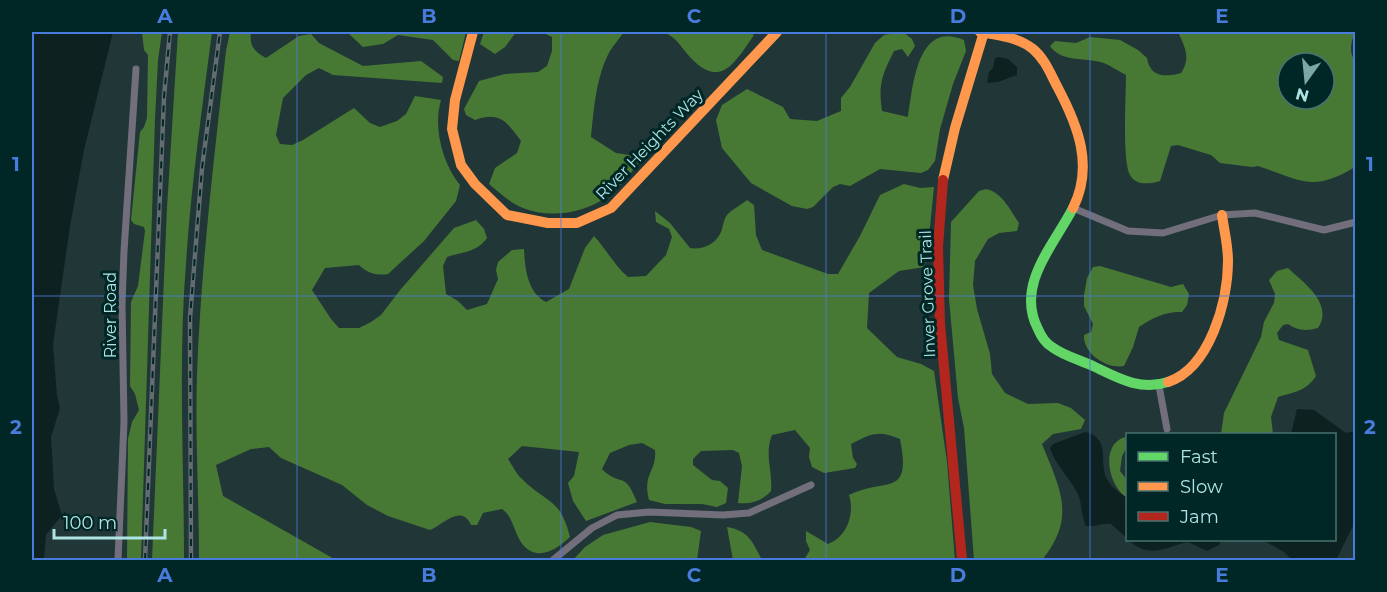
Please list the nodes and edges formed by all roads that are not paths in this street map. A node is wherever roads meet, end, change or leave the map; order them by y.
1 (473, 32) edge
2 (777, 32) edge
3 (982, 32) edge
4 (136, 69) dead end
5 (1073, 208) junction
6 (1222, 215) junction
7 (1356, 222) edge
8 (1159, 386) junction
9 (1167, 429) dead end
10 (811, 484) dead end
11 (118, 561) edge
12 (553, 561) edge
13 (962, 561) edge

1 - 2 street, River Heights Way
3 - 5 street
3 - 13 street, Inver Grove Trail
4 - 11 street, River Road
5 - 6 street
5 - 8 street
6 - 7 street
6 - 8 street
8 - 9 street
10 - 12 street

